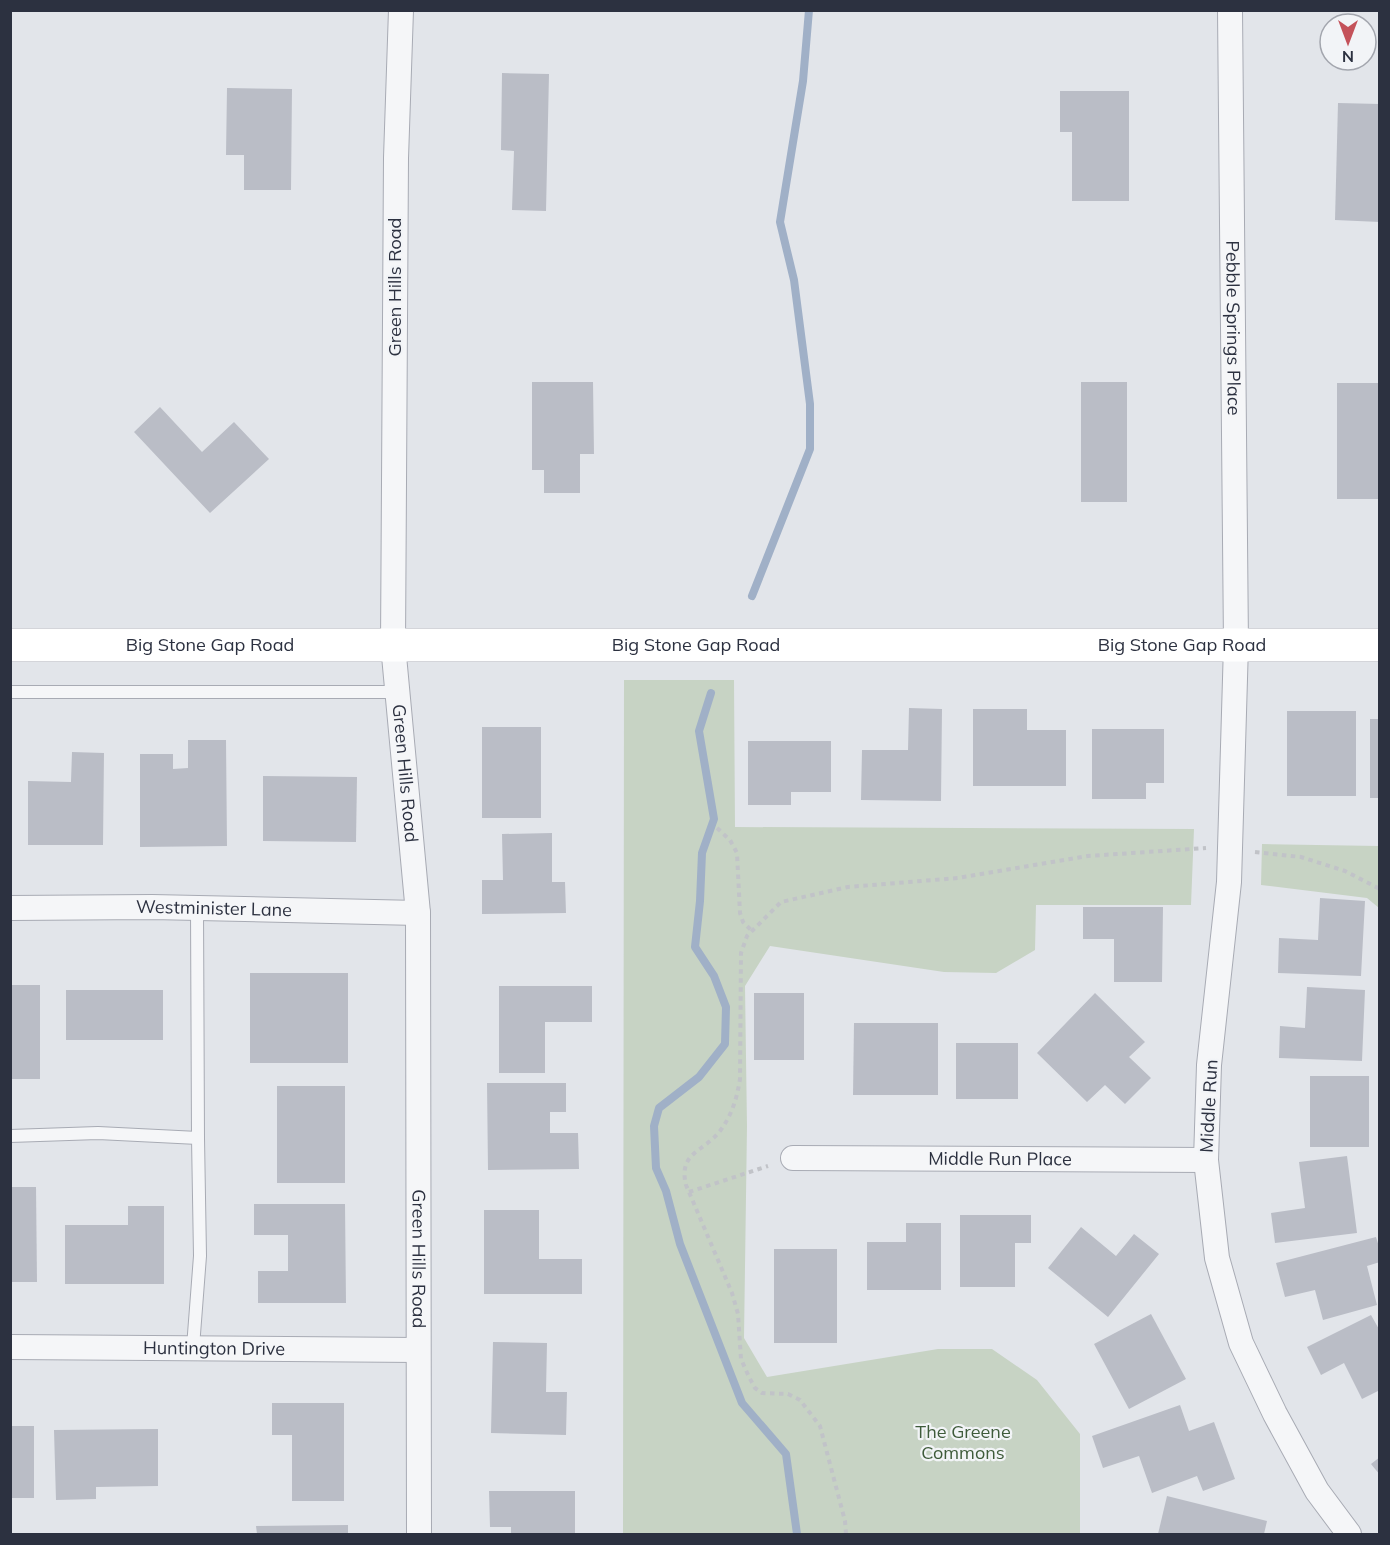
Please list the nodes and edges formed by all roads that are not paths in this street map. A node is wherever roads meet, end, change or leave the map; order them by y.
1 (401, 10) edge
2 (1230, 10) edge
3 (10, 645) edge
4 (393, 645) junction
5 (1236, 645) junction
6 (1380, 645) edge
7 (10, 692) edge
8 (397, 692) junction
9 (10, 908) edge
10 (197, 908) junction
11 (418, 912) junction
12 (10, 1136) edge
13 (198, 1137) junction
14 (793, 1158) road end
15 (1206, 1160) junction
16 (10, 1347) edge
17 (193, 1347) junction
18 (418, 1350) junction
19 (419, 1534) edge
20 (1349, 1534) edge

1 - 4 street, Green Hills Road
2 - 5 street, Pebble Springs Place
3 - 4 street, Big Stone Gap Road
4 - 5 street, Big Stone Gap Road
4 - 8 street, Green Hills Road
5 - 6 street, Big Stone Gap Road
5 - 15 street, Middle Run
7 - 8 lane
8 - 11 street, Green Hills Road
9 - 10 street, Westminister Lane
10 - 11 street, Westminister Lane
10 - 13 lane
11 - 18 street, Green Hills Road
12 - 13 lane
13 - 17 lane
14 - 15 street, Middle Run Place
15 - 20 street, Middle Run
16 - 17 street, Huntington Drive
17 - 18 street, Huntington Drive
18 - 19 street, Green Hills Road

